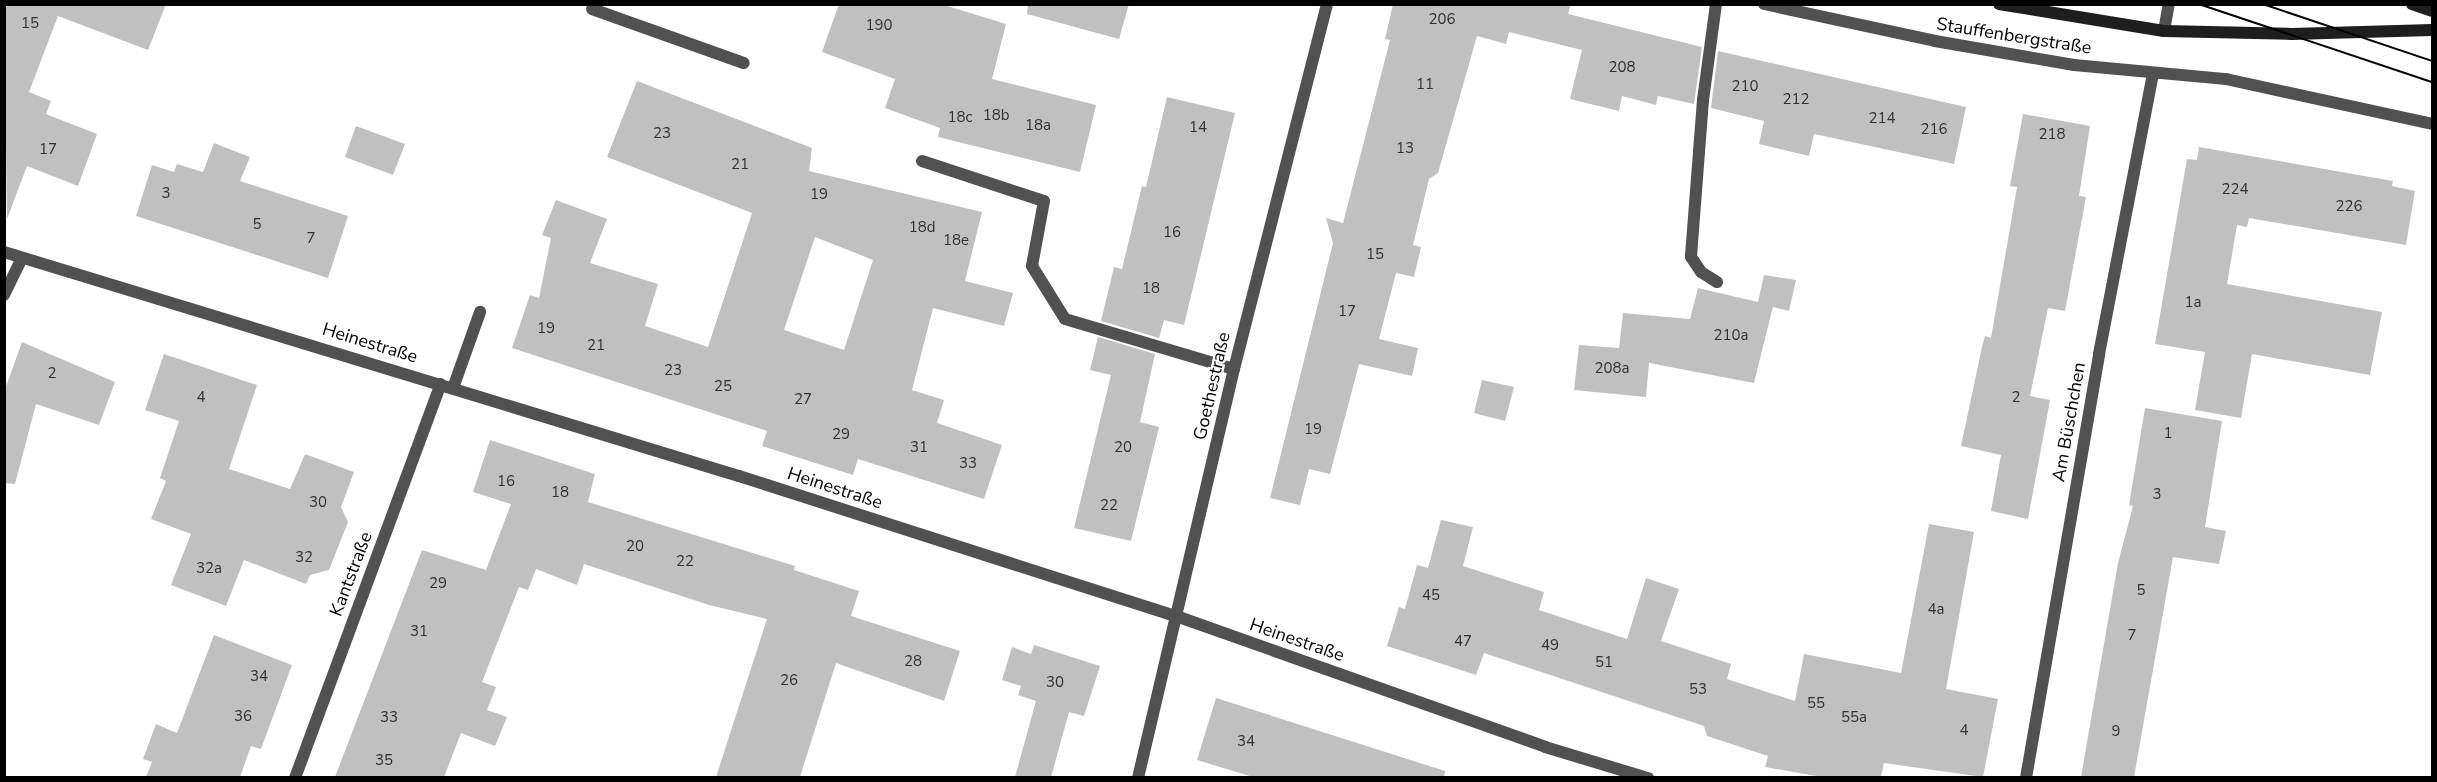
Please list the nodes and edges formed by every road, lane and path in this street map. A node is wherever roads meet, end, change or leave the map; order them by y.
1 (1327, 4) edge
2 (1716, 4) edge
3 (1764, 4) edge
4 (1999, 4) edge
5 (2169, 4) edge
6 (2412, 4) edge
7 (592, 9) dead end
8 (2433, 11) edge
9 (2433, 30) edge
10 (2164, 31) junction
11 (744, 63) dead end
12 (2153, 73) junction
13 (2433, 124) edge
14 (922, 161) dead end
15 (4, 252) edge
16 (22, 258) junction
17 (1717, 282) dead end
18 (4, 295) edge
19 (480, 312) dead end
20 (1234, 369) junction
21 (447, 386) junction
22 (1176, 616) junction
23 (295, 777) edge
24 (1138, 777) edge
25 (1648, 777) edge
26 (2026, 777) edge

1 - 20 street, Goethestraße
2 - 17 street
3 - 12 street, Stauffenbergstraße
4 - 10 main road
5 - 10 street
6 - 8 main road
7 - 11 street
9 - 10 main road
12 - 13 street, Stauffenbergstraße
12 - 26 street, Am Büschchen
14 - 20 street
15 - 16 street, Heinestraße
16 - 18 street
16 - 21 street, Heinestraße
19 - 21 street, Kantstraße
20 - 22 street, Goethestraße
21 - 22 street, Heinestraße
21 - 23 street, Kantstraße
22 - 24 street, Goethestraße
22 - 25 street, Heinestraße

